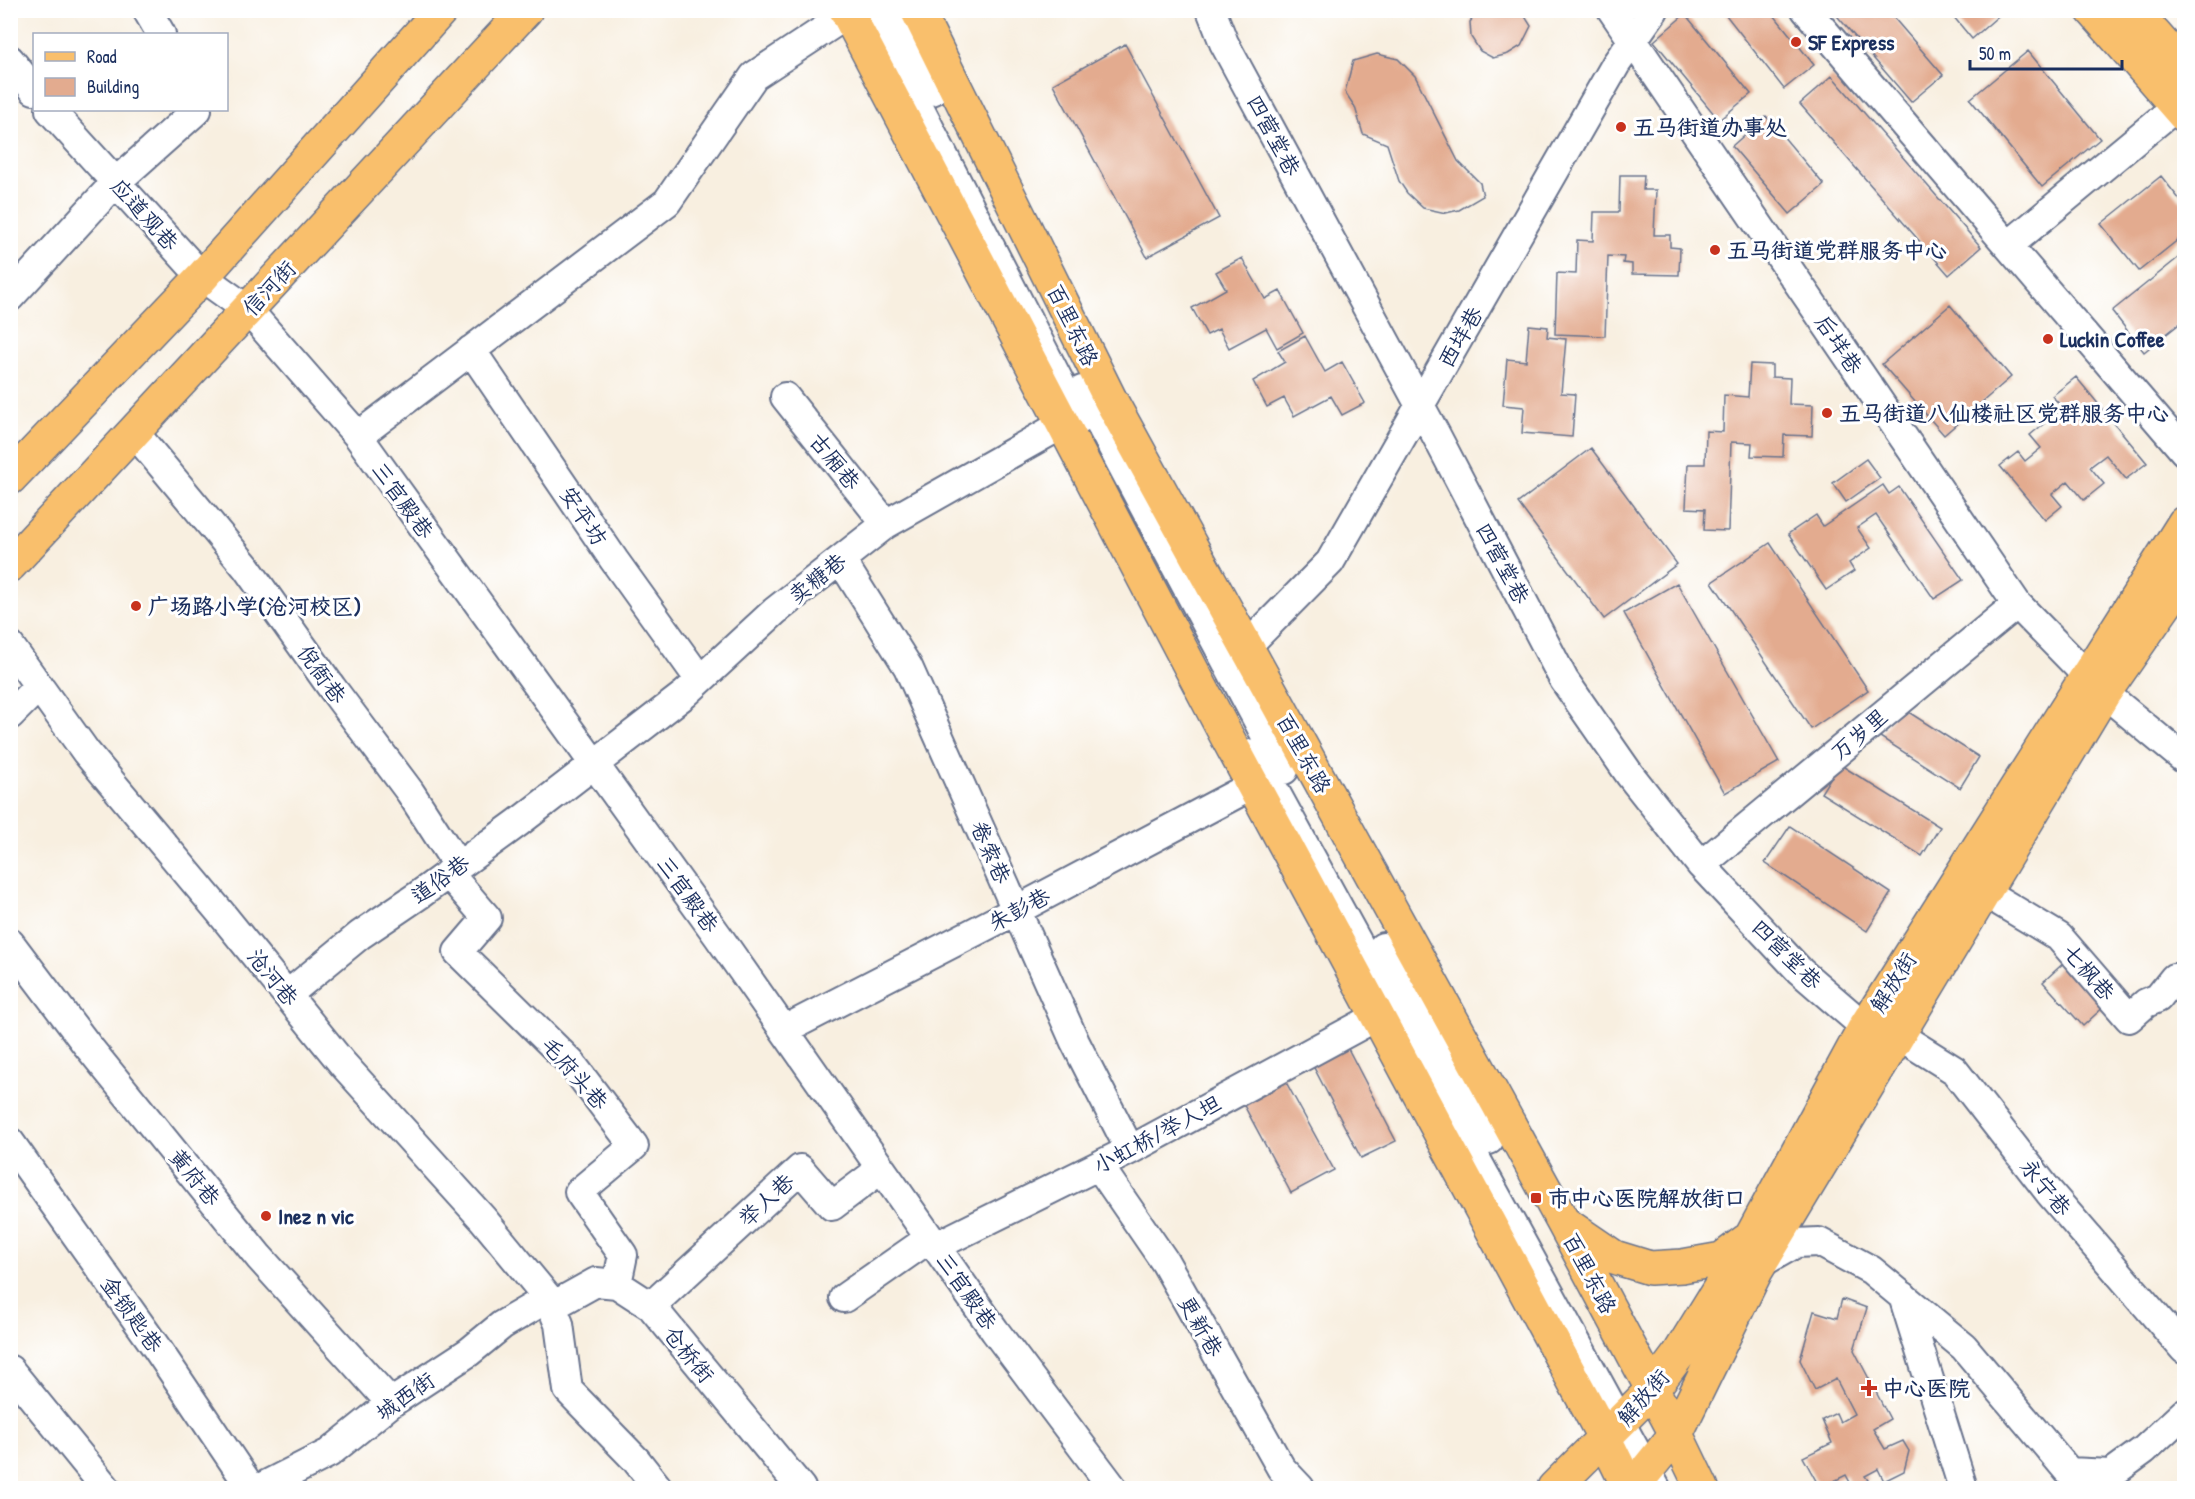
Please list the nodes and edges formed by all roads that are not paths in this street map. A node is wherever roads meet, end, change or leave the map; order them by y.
1 (147, 10) edge
2 (526, 10) edge
3 (892, 10) edge
4 (916, 10) edge
5 (1211, 10) edge
6 (1612, 10) edge
7 (1654, 10) edge
8 (1806, 10) edge
9 (2092, 10) edge
10 (2133, 10) edge
11 (854, 12) edge
12 (434, 13) edge
13 (160, 33) edge
14 (1632, 42) junction
15 (10, 60) edge
16 (2184, 68) edge
17 (33, 89) edge
18 (51, 111) edge
19 (196, 111) edge
20 (2181, 111) edge
21 (116, 182) junction
22 (2009, 245) junction
23 (202, 277) junction
24 (10, 297) edge
25 (248, 310) junction
26 (471, 350) junction
27 (785, 398) dead end
28 (1420, 407) junction
29 (1063, 424) junction
30 (134, 432) junction
31 (358, 436) junction
32 (2184, 451) edge
33 (10, 478) edge
34 (886, 524) junction
35 (2184, 524) edge
36 (841, 560) junction
37 (10, 565) edge
38 (2184, 578) edge
39 (2017, 604) junction
40 (10, 646) edge
41 (1246, 647) junction
42 (700, 680) junction
43 (2096, 684) junction
44 (39, 686) junction
45 (10, 716) edge
46 (2184, 759) edge
47 (594, 764) junction
48 (1253, 785) junction
49 (1701, 865) junction
50 (453, 869) junction
51 (1984, 892) junction
52 (1017, 910) junction
53 (10, 943) edge
54 (2184, 979) edge
55 (287, 995) junction
56 (1376, 1017) junction
57 (1865, 1027) junction
58 (784, 1030) junction
59 (1896, 1038) junction
60 (10, 1142) edge
61 (1130, 1150) junction
62 (1099, 1166) junction
63 (881, 1169) junction
64 (1563, 1222) junction
65 (933, 1242) junction
66 (1755, 1251) junction
67 (617, 1284) junction
68 (1903, 1296) junction
69 (844, 1298) dead end
70 (550, 1303) junction
71 (651, 1306) junction
72 (2184, 1349) edge
73 (10, 1370) edge
74 (391, 1403) junction
75 (2184, 1413) edge
76 (1628, 1415) junction
77 (1650, 1471) edge
78 (105, 1488) edge
79 (251, 1488) edge
80 (260, 1488) edge
81 (658, 1488) edge
82 (801, 1488) edge
83 (1113, 1488) edge
84 (1300, 1488) edge
85 (1554, 1488) edge
86 (1675, 1488) edge
87 (1702, 1488) edge
88 (1963, 1488) edge

1 - 13 street
2 - 25 main road, 信河街
3 - 76 street
4 - 41 main road, 百里东路
5 - 28 street, 四营堂巷
6 - 14 street, 后垟巷
7 - 14 street, 西垟巷
8 - 22 street
9 - 20 main road
10 - 16 main road
11 - 26 street
11 - 29 main road, 百里东路
11 - 76 street
12 - 23 main road
14 - 28 street, 西垟巷
14 - 39 street, 后垟巷
15 - 17 street
18 - 21 street, 应道观巷
19 - 21 street
20 - 22 street
21 - 23 street, 应道观巷
21 - 24 street
22 - 32 street
23 - 25 street, 应道观巷
23 - 33 main road
25 - 30 main road, 信河街
25 - 31 street, 三官殿巷
26 - 31 street
26 - 42 street, 安平坊
27 - 34 street, 古厢巷
28 - 41 street, 西垟巷
28 - 49 street, 四营堂巷
29 - 34 street, 卖糖巷
29 - 48 main road, 百里东路
30 - 37 main road, 信河街
30 - 50 street, 倪衙巷
31 - 47 street, 三官殿巷
34 - 36 street, 卖糖巷
35 - 43 main road, 解放街
36 - 42 street, 卖糖巷
36 - 52 street, 卷索巷
38 - 43 main road, 解放街
39 - 43 street, 后垟巷
39 - 49 street, 万岁里
40 - 44 street, 沧河巷
41 - 64 main road, 百里东路
42 - 47 street, 卖糖巷
43 - 46 street, 后垟巷
43 - 51 main road, 解放街
43 - 57 main road, 解放街
44 - 45 street
44 - 55 street, 沧河巷
47 - 50 street, 道俗巷
47 - 58 street, 三官殿巷
48 - 52 street, 朱彭巷
48 - 56 main road, 百里东路
49 - 57 street, 四营堂巷
50 - 55 street, 道俗巷
50 - 67 street, 毛府头巷
51 - 54 street, 七枫巷
51 - 59 main road, 解放街
52 - 58 street, 朱彭巷
52 - 61 street, 卷索巷
53 - 74 street, 黄府巷
55 - 70 street, 沧河巷
56 - 61 street, 小虹桥/举人坦
56 - 76 main road, 百里东路
57 - 59 street, 四营堂巷
57 - 66 main road, 解放街
58 - 63 street, 三官殿巷
59 - 66 main road, 解放街
59 - 72 street, 永宁巷
60 - 79 street, 金锁匙巷
61 - 62 street, 小虹桥/举人坦
62 - 65 street, 小虹桥/举人坦
62 - 84 street, 更新巷
63 - 65 street, 三官殿巷
63 - 71 street, 举人巷
64 - 66 main road
64 - 76 main road, 百里东路
65 - 69 street, 小虹桥/举人坦
65 - 83 street, 三官殿巷
66 - 68 street
66 - 76 main road, 解放街
66 - 77 main road, 解放街
67 - 70 street
67 - 71 street, 仓桥街
68 - 75 street
68 - 88 street
70 - 74 street, 城西街
70 - 81 street
71 - 82 street, 仓桥街
73 - 78 street
74 - 80 street, 城西街
76 - 77 main road, 百里东路
76 - 77 main road, 百里东路
76 - 85 main road, 解放街
77 - 86 street
77 - 87 main road, 百里东路

